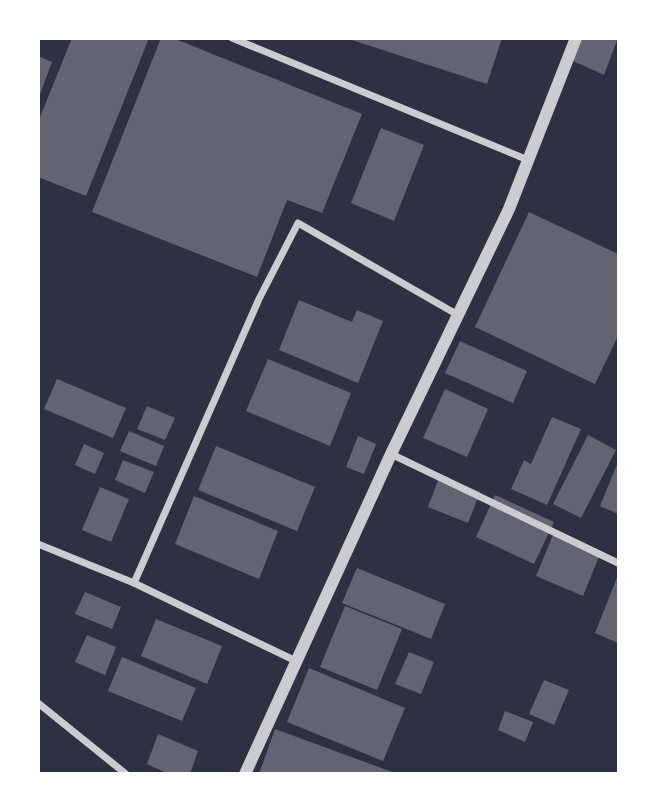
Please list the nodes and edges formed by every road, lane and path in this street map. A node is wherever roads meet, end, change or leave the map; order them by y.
1 (232, 38) edge
2 (576, 38) edge
3 (528, 160) junction
4 (458, 315) junction
5 (391, 454) junction
6 (38, 544) edge
7 (618, 563) edge
8 (134, 583) junction
9 (298, 662) junction
10 (38, 703) edge
11 (126, 774) edge
12 (245, 774) edge

1 - 3 street
2 - 3 street
3 - 4 street
4 - 5 street
4 - 8 street
5 - 7 street
5 - 9 street
6 - 8 street
8 - 9 street
9 - 12 street
10 - 11 street

